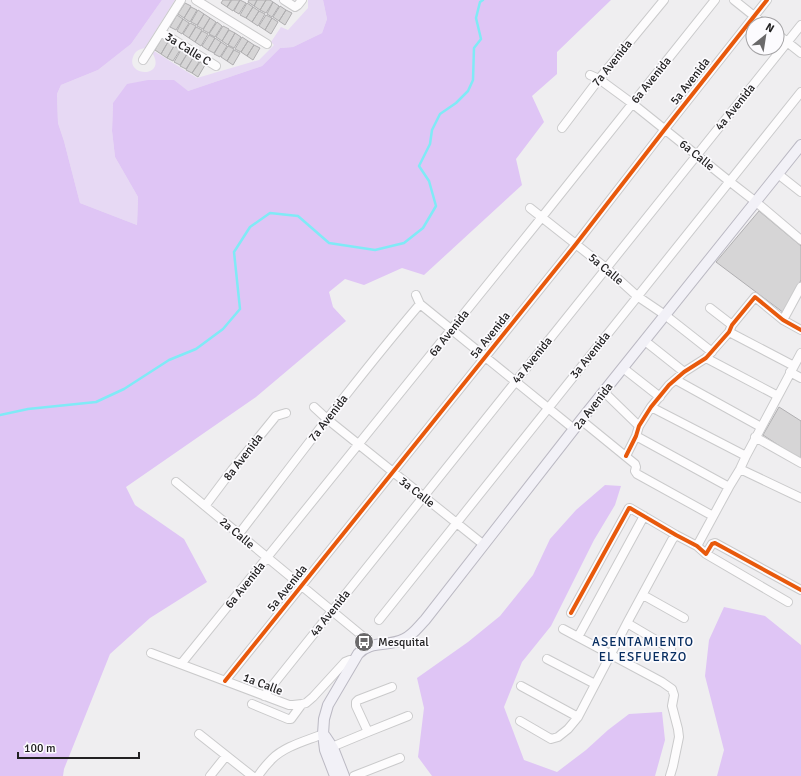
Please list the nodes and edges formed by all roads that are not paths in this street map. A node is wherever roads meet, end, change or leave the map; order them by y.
1 (181, 0) edge
2 (196, 0) edge
3 (284, 0) edge
4 (302, 0) edge
5 (664, 0) edge
6 (715, 0) edge
7 (734, 0) edge
8 (767, 0) edge
9 (754, 16) joint
10 (801, 25) edge
11 (745, 27) edge
12 (161, 32) junction
13 (787, 42) junction
14 (268, 44) dead end
15 (801, 53) edge
16 (143, 60) dead end
17 (216, 66) dead end
18 (590, 75) dead end
19 (599, 79) junction
20 (801, 92) edge
21 (633, 104) junction
22 (562, 128) dead end
23 (665, 129) junction
24 (800, 147) edge
25 (696, 155) junction
26 (778, 174) junction
27 (729, 182) junction
28 (801, 192) edge
29 (756, 202) junction
30 (530, 208) dead end
31 (542, 217) junction
32 (801, 240) edge
33 (576, 244) junction
34 (606, 268) junction
35 (800, 290) edge
36 (416, 295) dead end
37 (638, 296) junction
38 (420, 304) junction
39 (710, 308) dead end
40 (664, 315) junction
41 (783, 320) junction
42 (731, 329) junction
43 (451, 330) junction
44 (801, 330) edge
45 (645, 341) junction
46 (801, 352) edge
47 (709, 355) junction
48 (485, 357) junction
49 (623, 368) junction
50 (792, 369) junction
51 (684, 372) junction
52 (801, 378) edge
53 (676, 380) junction
54 (515, 382) junction
55 (604, 392) junction
56 (778, 396) junction
57 (660, 397) junction
58 (314, 407) dead end
59 (651, 407) junction
60 (548, 408) junction
61 (286, 413) dead end
62 (327, 419) junction
63 (581, 420) junction
64 (639, 426) junction
65 (761, 426) junction
66 (574, 429) junction
67 (636, 436) junction
68 (756, 437) junction
69 (358, 445) junction
70 (626, 456) junction
71 (746, 456) junction
72 (801, 462) edge
73 (740, 469) junction
74 (392, 472) junction
75 (176, 482) dead end
76 (729, 487) junction
77 (423, 497) junction
78 (801, 498) edge
79 (205, 506) junction
80 (644, 516) junction
81 (713, 516) junction
82 (457, 523) junction
83 (239, 534) junction
84 (676, 535) junction
85 (484, 545) junction
86 (697, 546) junction
87 (706, 554) junction
88 (267, 557) junction
89 (301, 585) junction
90 (801, 590) edge
91 (642, 595) junction
92 (788, 602) dead end
93 (332, 610) junction
94 (571, 613) dead end
95 (684, 618) dead end
96 (379, 620) dead end
97 (627, 623) junction
98 (563, 629) dead end
99 (578, 637) junction
100 (372, 645) junction
101 (671, 649) dead end
102 (151, 653) dead end
103 (611, 654) junction
104 (547, 659) dead end
105 (353, 661) junction
106 (181, 664) junction
107 (225, 681) junction
108 (595, 684) junction
109 (522, 686) dead end
110 (392, 687) dead end
111 (264, 696) junction
112 (252, 704) dead end
113 (302, 704) junction
114 (408, 716) dead end
115 (578, 717) junction
116 (520, 721) dead end
117 (368, 732) junction
118 (198, 734) dead end
119 (323, 734) junction
120 (329, 749) junction
121 (226, 756) junction
122 (400, 758) dead end
123 (210, 776) edge
124 (252, 776) edge
125 (258, 776) edge
126 (335, 776) edge
127 (344, 776) edge
128 (354, 776) edge
129 (670, 776) edge

1 - 12 street
2 - 14 street
3 - 4 street
5 - 19 street, 7a Avenida
6 - 21 street, 6a Avenida
7 - 9 street
8 - 9 street, 5a Avenida
10 - 13 street, 4a Avenida
11 - 23 street, 5a Avenida
12 - 16 street
12 - 17 street, 3a Calle C
13 - 15 street
13 - 25 street, 4a Avenida
18 - 19 street, 6a Calle
19 - 21 street, 6a Calle
19 - 22 street, 7a Avenida
20 - 27 street, 3a Avenida
21 - 23 street, 6a Calle
21 - 31 street, 6a Avenida
23 - 25 street, 6a Calle
23 - 33 street, 5a Avenida
24 - 26 main road, 2a Avenida
25 - 27 street, 6a Calle
25 - 34 street, 4a Avenida
26 - 28 street
26 - 29 main road, 2a Avenida
27 - 29 street, 6a Calle
27 - 37 street, 3a Avenida
29 - 32 street, 6a Calle
29 - 40 main road, 2a Avenida
30 - 31 street, 5a Calle
31 - 33 street, 5a Calle
31 - 43 street, 6a Avenida
33 - 34 street, 5a Calle
33 - 48 street, 5a Avenida
34 - 37 street, 5a Calle
34 - 54 street, 4a Avenida
35 - 41 street
36 - 38 street
37 - 40 street, 5a Calle
37 - 60 street, 3a Avenida
38 - 43 street
38 - 62 street, 7a Avenida
39 - 42 street
40 - 45 main road, 2a Avenida
40 - 47 street, 5a Calle
41 - 42 street
41 - 44 street
42 - 47 street
42 - 50 street
43 - 48 street
43 - 69 street, 6a Avenida
45 - 49 main road, 2a Avenida
45 - 51 street
46 - 50 street
47 - 51 street
47 - 56 street, 5a Calle
48 - 54 street
48 - 74 street, 5a Avenida
49 - 55 main road, 2a Avenida
49 - 57 street
50 - 52 street
50 - 56 street
51 - 53 street
53 - 57 street
53 - 65 street
54 - 60 street
54 - 77 street, 4a Avenida
55 - 63 main road, 2a Avenida
55 - 64 street
56 - 65 street
57 - 59 street
58 - 62 street, 3a Calle
59 - 64 street
59 - 71 street
60 - 66 street
60 - 82 street, 3a Avenida
61 - 79 street, 8a Avenida
62 - 69 street, 3a Calle
62 - 83 street, 7a Avenida
63 - 66 main road, 2a Avenida
63 - 70 street
64 - 67 street
65 - 68 street
66 - 85 main road, 2a Avenida
67 - 70 street
67 - 76 street
68 - 71 street
68 - 72 street
69 - 74 street, 3a Calle
69 - 88 street, 6a Avenida
70 - 81 street
71 - 73 street
73 - 76 street
73 - 78 street
74 - 77 street, 3a Calle
74 - 89 street, 5a Avenida
75 - 79 street, 2a Calle
76 - 81 street
77 - 82 street, 3a Calle
77 - 93 street, 4a Avenida
79 - 83 street, 2a Calle
80 - 84 street
80 - 94 street
80 - 99 street
81 - 86 street
82 - 85 street, 3a Calle
82 - 96 street, 3a Avenida
83 - 88 street, 2a Calle
84 - 86 street
84 - 91 street
85 - 100 main road, 2a Avenida
86 - 87 street
87 - 90 street
87 - 92 street
88 - 89 street, 2a Calle
88 - 106 street, 6a Avenida
89 - 93 street, 2a Calle
89 - 107 street, 5a Avenida
91 - 95 street
91 - 97 street
93 - 100 street, 2a Calle
93 - 111 street, 4a Avenida
97 - 101 street
97 - 103 street
98 - 99 street
99 - 103 street
100 - 105 main road
102 - 106 street, 1a Calle
103 - 108 street
103 - 129 street
104 - 108 street
105 - 113 street
105 - 119 main road
106 - 107 street, 1a Calle
107 - 111 street, 1a Calle
108 - 115 street
109 - 115 street
110 - 117 street
111 - 113 street, 1a Calle
112 - 113 street
114 - 117 street
115 - 116 street
117 - 120 street
118 - 121 street
119 - 120 main road
119 - 125 street
120 - 126 main road
120 - 127 main road
121 - 123 street
121 - 124 street
122 - 128 street

